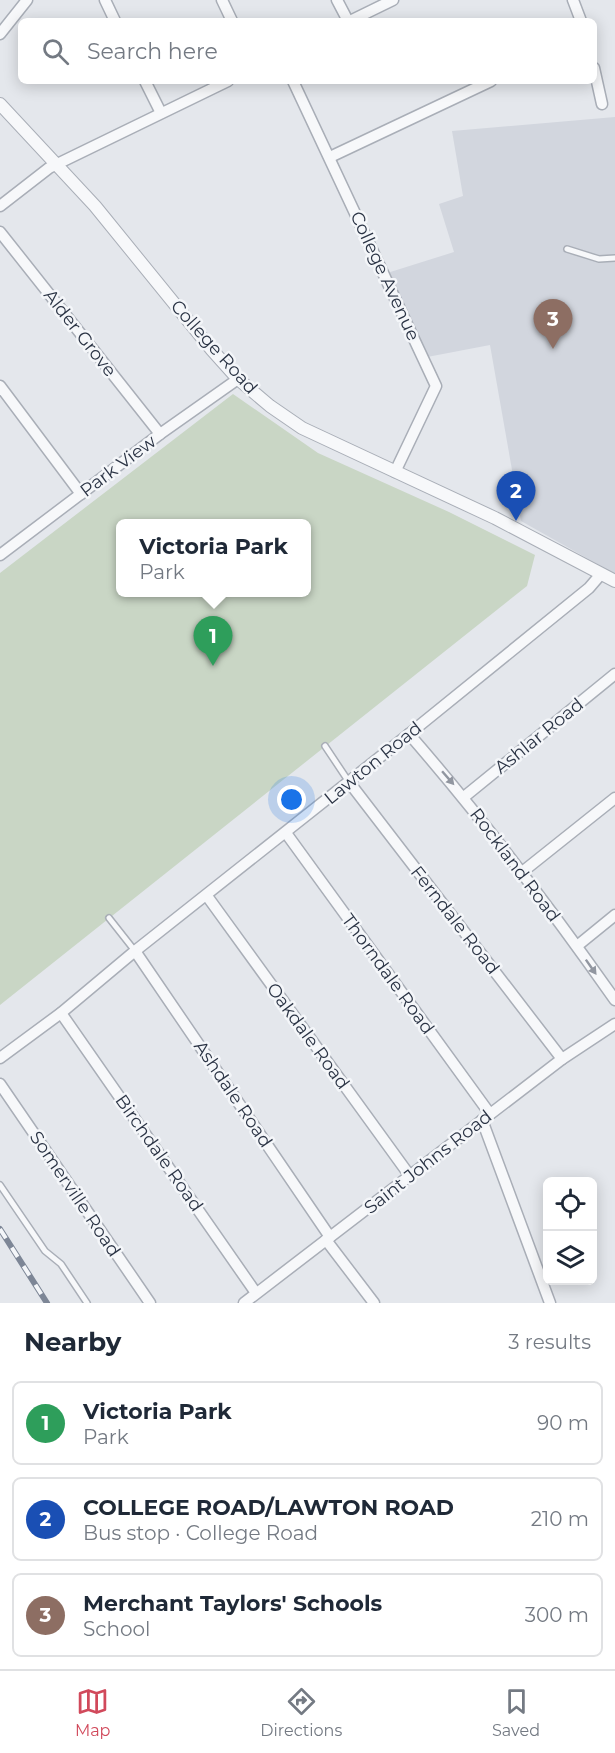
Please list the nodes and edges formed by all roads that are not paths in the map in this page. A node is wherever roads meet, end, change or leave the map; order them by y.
1 (27, 0) edge
2 (105, 0) edge
3 (222, 0) edge
4 (338, 0) edge
5 (393, 0) edge
6 (573, 0) edge
7 (114, 18) edge
8 (231, 18) edge
9 (347, 18) edge
10 (355, 18) edge
11 (580, 18) edge
12 (0, 34) edge
13 (597, 82) edge
14 (146, 84) edge
15 (222, 84) edge
16 (294, 84) edge
17 (485, 84) edge
18 (0, 104) edge
19 (602, 104) dead end
20 (161, 113) junction
21 (330, 157) junction
22 (57, 165) junction
23 (0, 206) edge
24 (0, 232) edge
25 (567, 249) dead end
26 (615, 258) edge
27 (238, 379) junction
28 (0, 386) edge
29 (160, 434) junction
30 (395, 472) junction
31 (81, 494) junction
32 (1, 552) edge
33 (601, 574) junction
34 (615, 581) edge
35 (615, 674) edge
36 (409, 734) junction
37 (325, 746) dead end
38 (349, 782) junction
39 (464, 797) junction
40 (615, 798) edge
41 (286, 833) junction
42 (521, 873) junction
43 (207, 896) junction
44 (615, 915) edge
45 (109, 918) dead end
46 (577, 946) junction
47 (135, 951) junction
48 (615, 1000) edge
49 (61, 1013) junction
50 (615, 1024) edge
51 (0, 1058) edge
52 (562, 1059) junction
53 (0, 1084) edge
54 (486, 1117) junction
55 (410, 1176) junction
56 (0, 1185) edge
57 (328, 1238) junction
58 (251, 1299) edge
59 (87, 1303) edge
60 (150, 1303) edge
61 (374, 1303) edge
62 (550, 1303) edge

1 - 12 street
2 - 7 street
3 - 8 street
4 - 9 street
5 - 10 street
6 - 11 street
13 - 19 street
14 - 20 street
15 - 20 street
16 - 21 street, College Avenue
17 - 21 street
18 - 22 street, College Road
20 - 22 street
21 - 30 street, College Avenue
22 - 23 street
22 - 27 street, College Road
24 - 29 street, Alder Grove
25 - 26 lane
27 - 29 street, Park View
27 - 30 street, College Road
28 - 31 street
29 - 31 street, Park View
30 - 33 street, College Road
31 - 32 street, Park View
33 - 34 street, College Road
33 - 36 street, Lawton Road
35 - 39 street, Ashlar Road
36 - 38 street, Lawton Road
36 -> 39 street, Rockland Road
37 - 38 lane
38 - 41 street, Lawton Road
38 - 52 street, Ferndale Road
39 - 42 street, Rockland Road
40 - 42 street
41 - 43 street, Lawton Road
41 - 54 street, Thorndale Road
42 - 46 street, Rockland Road
43 - 47 street, Lawton Road
43 - 55 street, Oakdale Road
44 - 46 street
45 - 47 lane
46 -> 48 street, Rockland Road
47 - 49 street, Lawton Road
47 - 57 street, Ashdale Road
49 - 51 street, Lawton Road
49 - 58 street, Birchdale Road
50 - 52 street, Saint Johns Road
52 - 54 street, Saint Johns Road
53 - 60 street, Somerville Road
54 - 55 street, Saint Johns Road
54 - 62 street, Thorndale Road
55 - 57 street, Saint Johns Road
56 - 59 lane
57 - 58 street, Saint Johns Road
57 - 61 street, Ashdale Road

